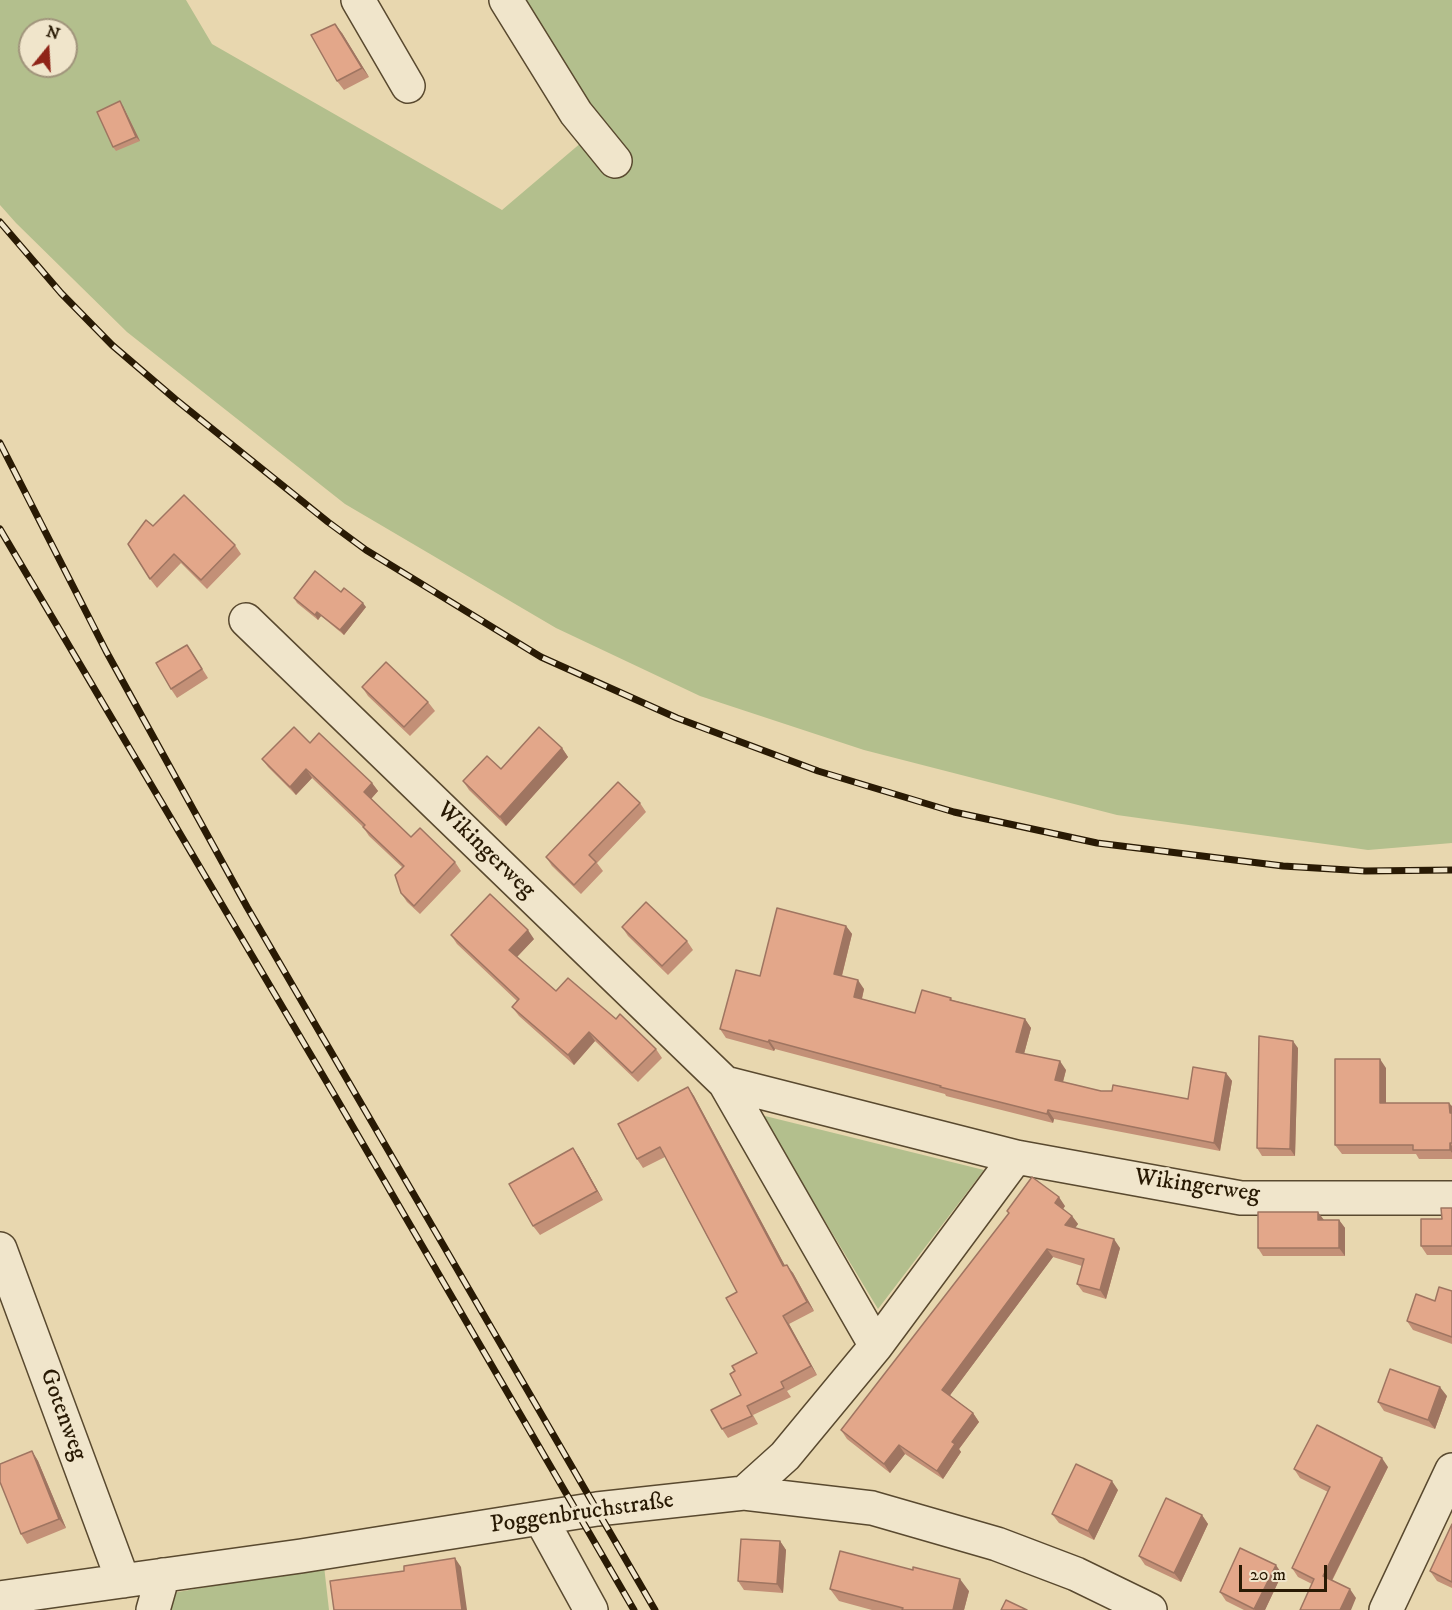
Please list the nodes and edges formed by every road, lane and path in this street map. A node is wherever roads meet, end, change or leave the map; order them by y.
1 (358, 0) edge
2 (506, 0) edge
3 (408, 86) dead end
4 (615, 161) dead end
5 (246, 620) dead end
6 (725, 1083) junction
7 (1016, 1156) junction
8 (1443, 1198) edge
9 (0, 1249) edge
10 (876, 1346) junction
11 (1452, 1470) edge
12 (744, 1493) junction
13 (541, 1519) junction
14 (163, 1575) junction
15 (123, 1581) junction
16 (0, 1598) edge
17 (153, 1610) edge
18 (591, 1610) edge
19 (1150, 1610) edge
20 (1386, 1610) edge

1 - 3 street
2 - 4 street
5 - 6 street, Wikingerweg
6 - 7 street, Wikingerweg
6 - 10 street, Wikingerweg
7 - 8 street, Wikingerweg
7 - 10 street
9 - 15 street, Gotenweg
10 - 12 street
11 - 20 street
12 - 13 street, Poggenbruchstraße
12 - 19 street, Poggenbruchstraße
13 - 14 street, Poggenbruchstraße
13 - 18 street
14 - 15 street, Poggenbruchstraße
14 - 17 street
15 - 16 street, Poggenbruchstraße

